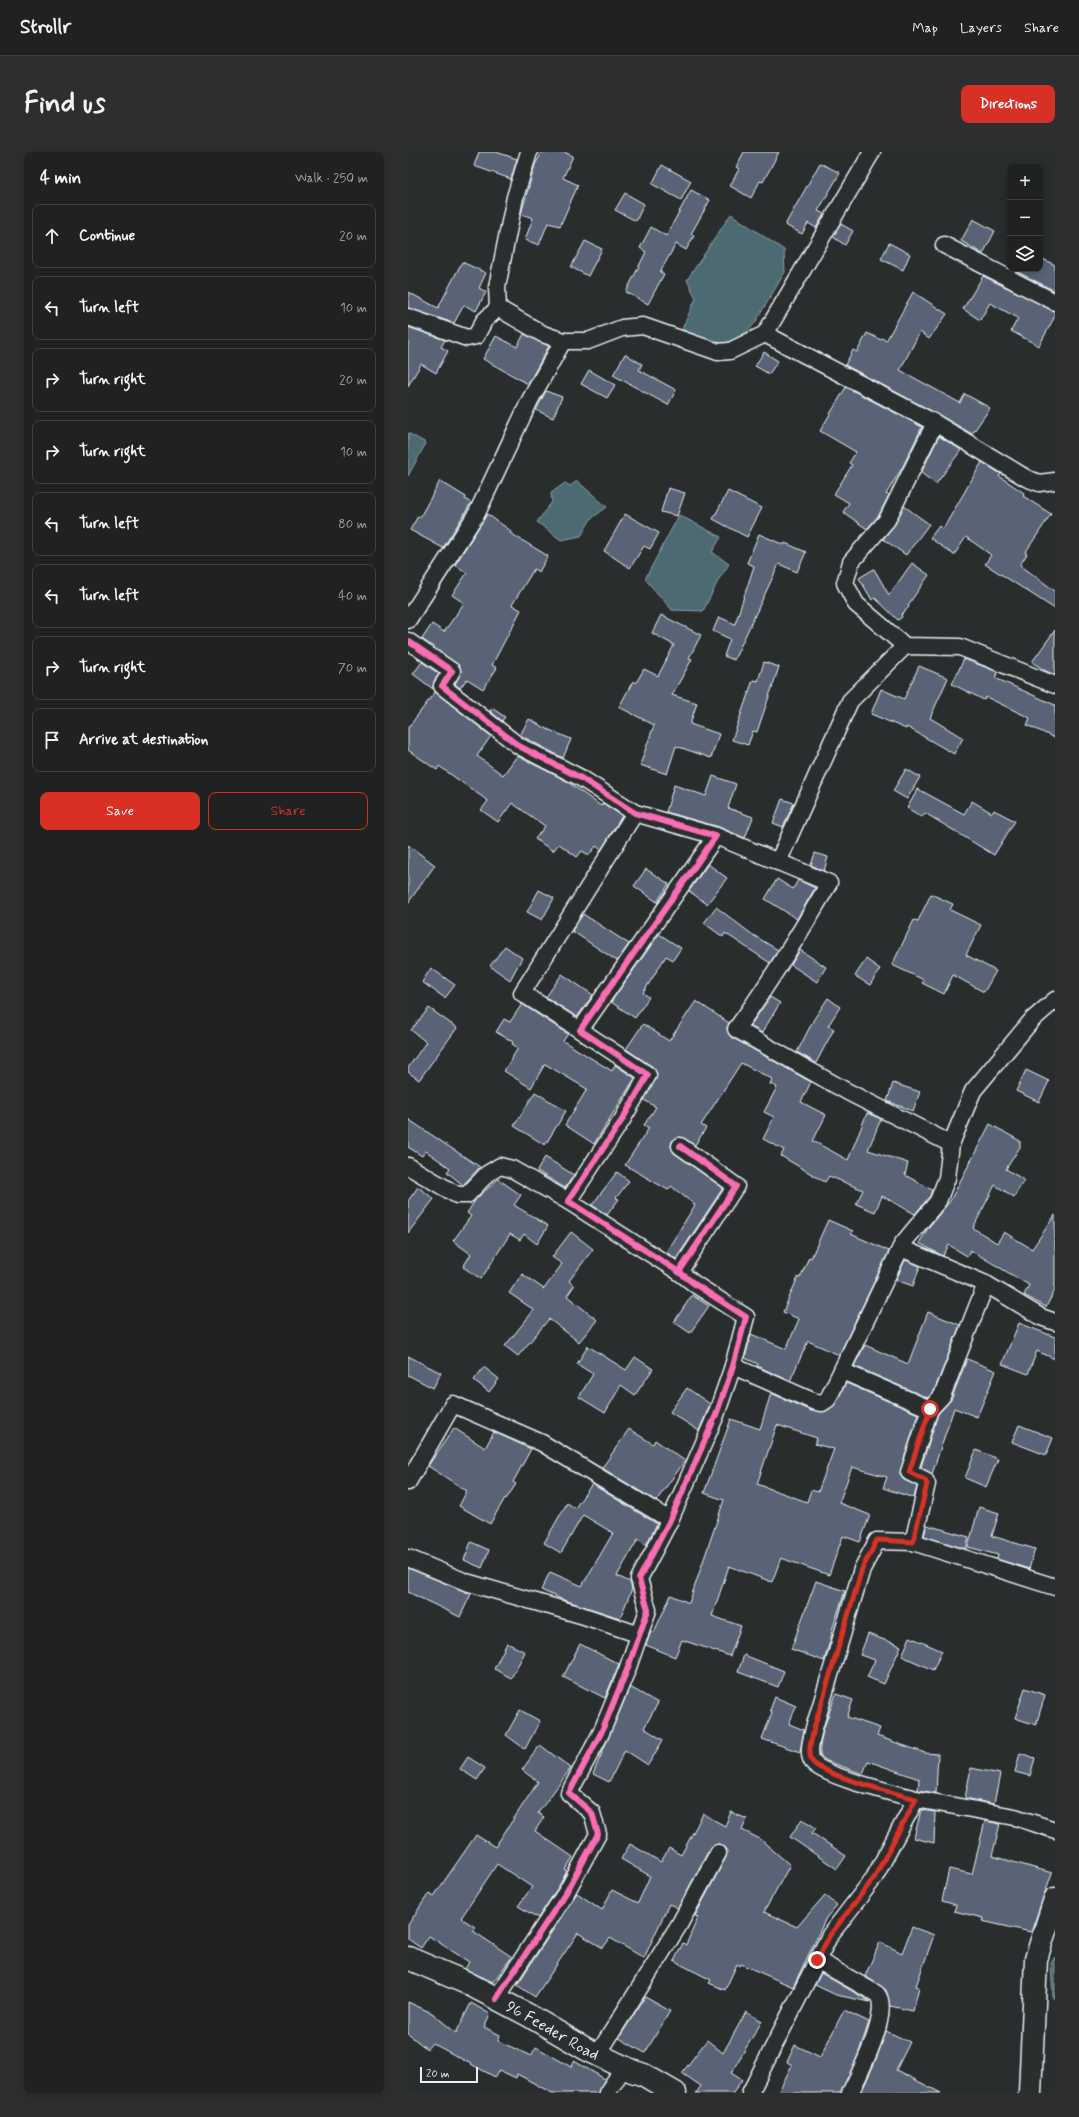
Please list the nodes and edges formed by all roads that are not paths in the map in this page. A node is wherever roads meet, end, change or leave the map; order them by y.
1 (529, 152) edge
2 (872, 152) edge
3 (944, 245) dead end
4 (1055, 302) edge
5 (498, 308) junction
6 (408, 317) edge
7 (765, 334) junction
8 (563, 341) junction
9 (935, 423) junction
10 (1055, 481) edge
11 (408, 620) edge
12 (408, 641) edge
13 (905, 646) junction
14 (1055, 685) edge
15 (635, 813) junction
16 (716, 836) junction
17 (778, 862) junction
18 (1055, 1000) edge
19 (580, 1030) junction
20 (951, 1144) junction
21 (680, 1146) dead end
22 (408, 1166) edge
23 (568, 1201) junction
24 (900, 1248) junction
25 (679, 1272) junction
26 (986, 1284) junction
27 (1055, 1322) edge
28 (733, 1366) junction
29 (842, 1371) junction
30 (930, 1409) junction
31 (408, 1482) edge
32 (670, 1520) junction
33 (913, 1542) junction
34 (408, 1558) edge
35 (1055, 1588) edge
36 (640, 1635) junction
37 (916, 1799) junction
38 (1055, 1830) edge
39 (718, 1853) dead end
40 (1055, 1899) edge
41 (408, 1958) edge
42 (817, 1960) junction
43 (496, 1999) junction
44 (598, 2054) junction
45 (624, 2067) junction
46 (607, 2093) edge
47 (675, 2093) edge
48 (750, 2093) edge
49 (850, 2093) edge
50 (1030, 2093) edge

1 - 5 street
2 - 7 street
3 - 4 street
5 - 6 street
5 - 8 street
7 - 8 street
7 - 9 street
8 - 11 street
9 - 10 street
9 - 13 street
12 - 15 street
13 - 14 street
13 - 17 street
15 - 16 street
15 - 19 street
16 - 17 street
16 - 19 street
17 - 20 street
18 - 20 street
19 - 23 street
20 - 24 street
21 - 25 street
22 - 23 street
23 - 25 street
24 - 26 street
24 - 29 street
25 - 28 street
26 - 27 street
26 - 30 street
28 - 29 street
28 - 32 street
29 - 30 street
30 - 33 street
31 - 32 street
32 - 36 street
33 - 35 street
33 - 37 street
34 - 36 street
36 - 43 street
37 - 38 street
37 - 42 street
39 - 44 street
40 - 50 main road
41 - 43 main road, 96 Feeder Road
42 - 48 street
42 - 49 street
43 - 44 main road, 96 Feeder Road
44 - 45 main road, 96 Feeder Road
45 - 46 street
45 - 47 main road, 96 Feeder Road

